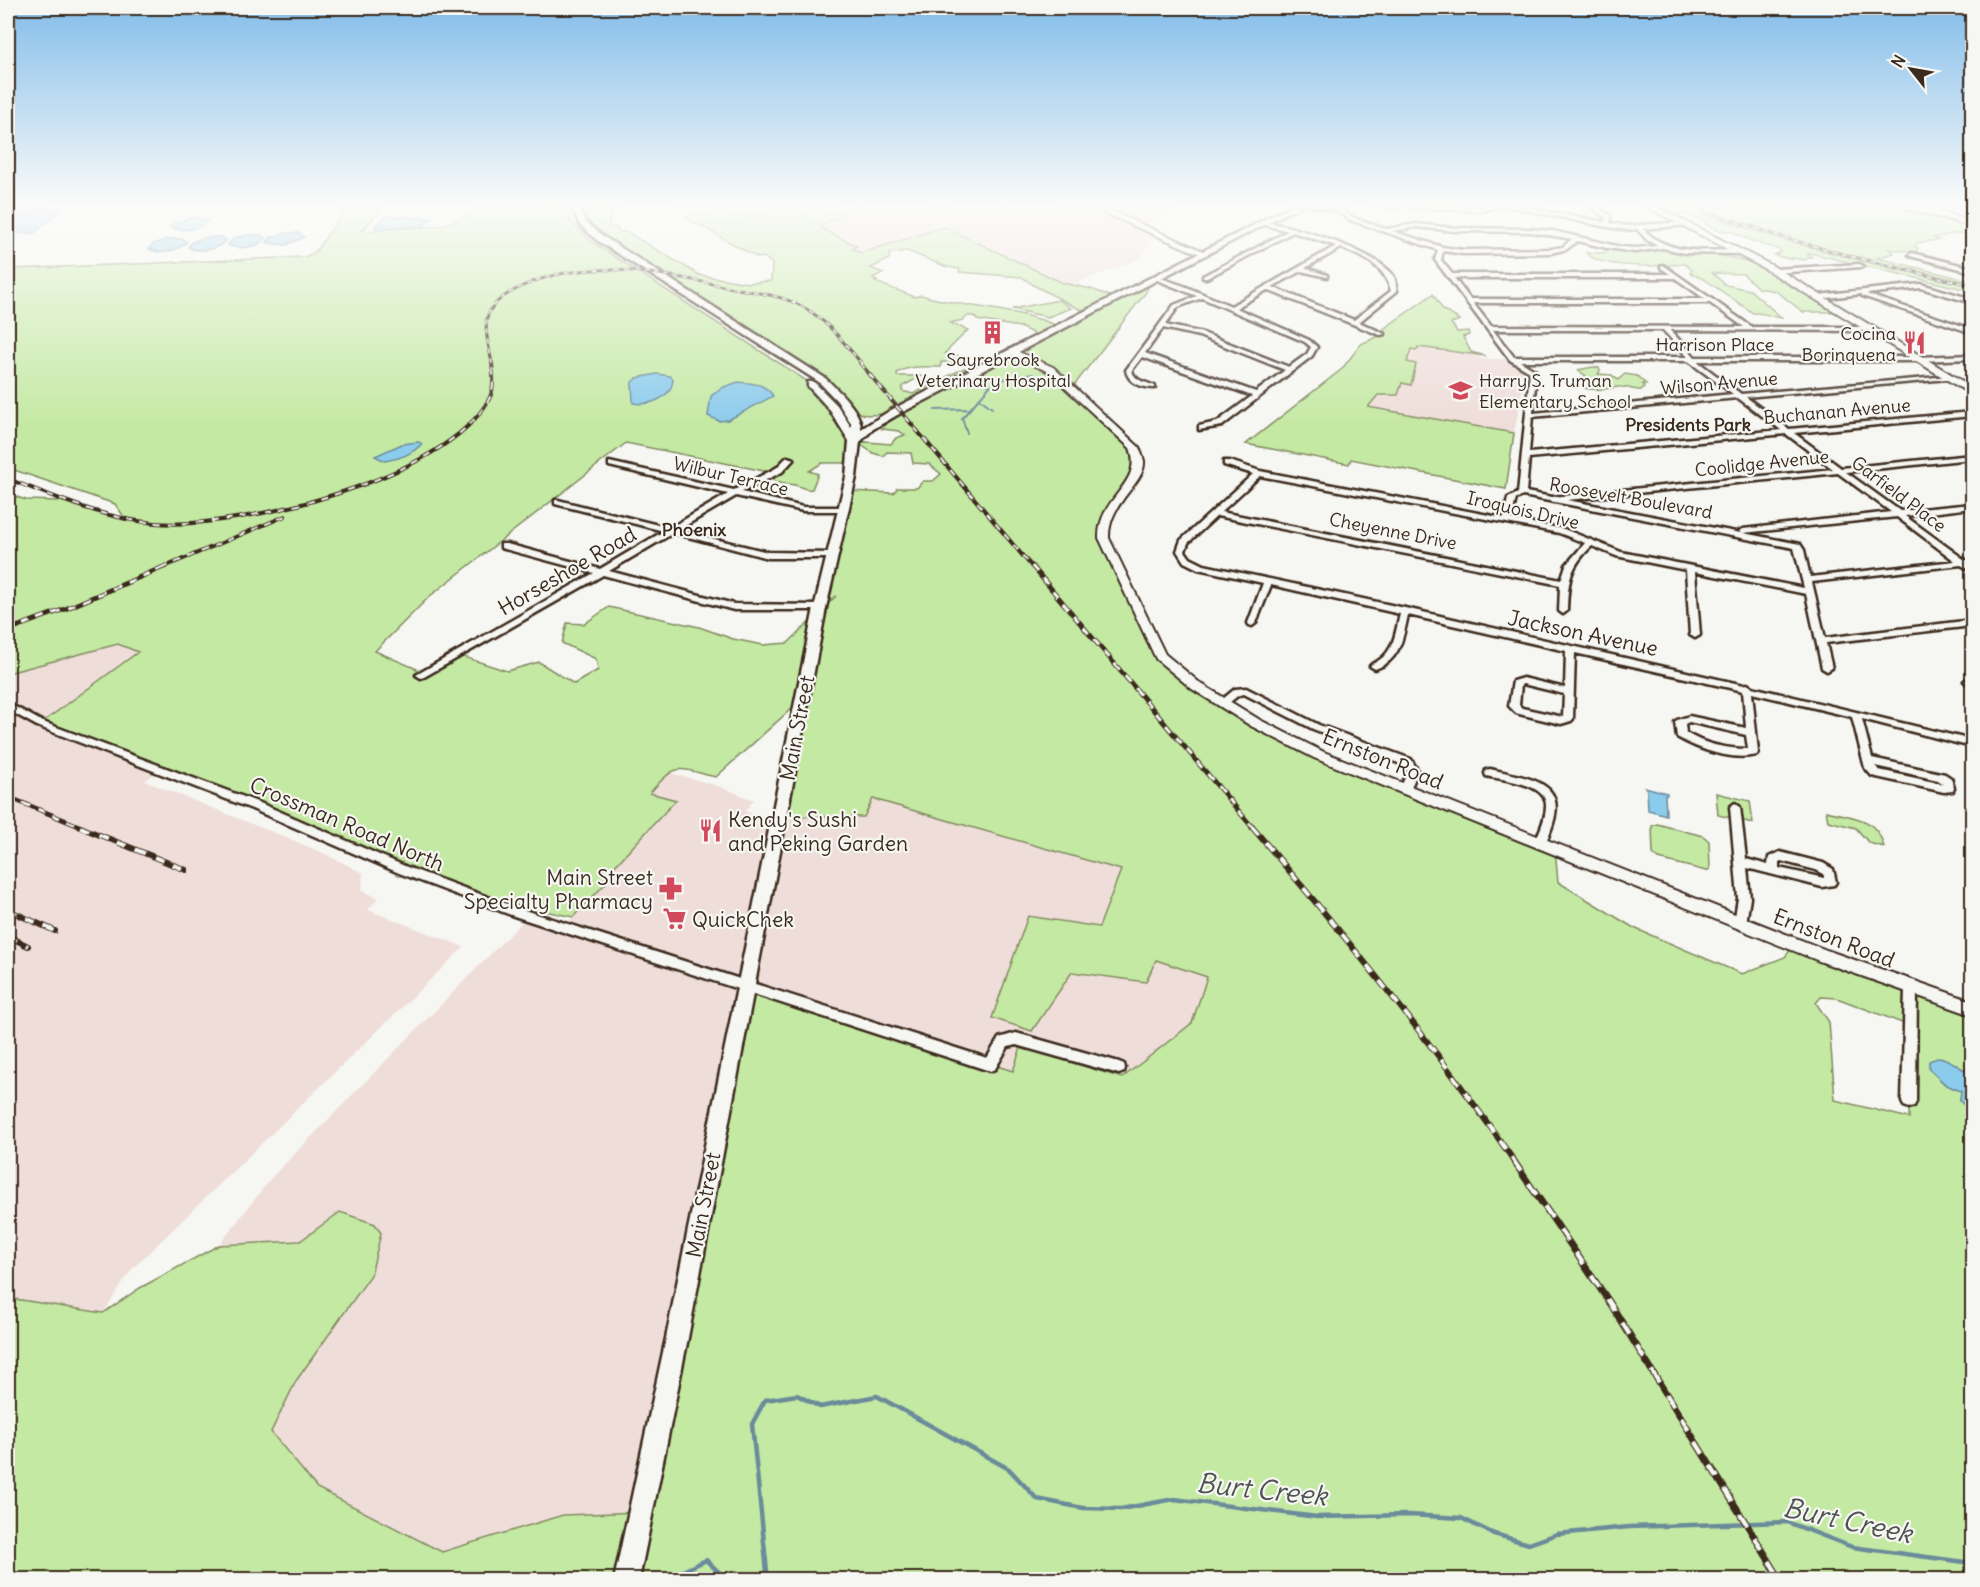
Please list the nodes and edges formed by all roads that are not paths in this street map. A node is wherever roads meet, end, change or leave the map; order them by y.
1 (649, 279) edge
2 (664, 279) edge
3 (1153, 279) edge
4 (1158, 279) edge
5 (1284, 279) edge
6 (1390, 279) edge
7 (1452, 279) edge
8 (1680, 279) edge
9 (1788, 279) edge
10 (1268, 288) junction
11 (1860, 294) junction
12 (1202, 296) junction
13 (1818, 297) junction
14 (1469, 301) junction
15 (1712, 301) junction
16 (1972, 301) edge
17 (1231, 308) junction
18 (1354, 323) junction
19 (1161, 326) junction
20 (1489, 328) junction
21 (1751, 328) junction
22 (1868, 328) junction
23 (1665, 329) junction
24 (1972, 331) edge
25 (1382, 334) dead end
26 (1011, 352) junction
27 (1141, 354) junction
28 (1972, 357) edge
29 (1536, 358) junction
30 (1512, 359) junction
31 (1692, 359) junction
32 (1917, 359) junction
33 (1290, 370) junction
34 (1533, 371) junction
35 (1948, 377) junction
36 (1153, 387) dead end
37 (1972, 392) edge
38 (1257, 395) junction
39 (1740, 396) junction
40 (848, 408) junction
41 (901, 410) junction
42 (1972, 414) edge
43 (1530, 415) junction
44 (1202, 428) dead end
45 (1787, 431) junction
46 (854, 441) junction
47 (1526, 456) junction
48 (1972, 457) edge
49 (790, 459) dead end
50 (1227, 463) dead end
51 (612, 464) dead end
52 (1839, 470) junction
53 (1258, 473) junction
54 (735, 493) junction
55 (1522, 495) junction
56 (1555, 499) junction
57 (558, 502) dead end
58 (1972, 506) edge
59 (843, 509) junction
60 (1215, 513) junction
61 (1899, 514) junction
62 (1507, 520) junction
63 (671, 531) junction
64 (1734, 532) junction
65 (1590, 543) junction
66 (504, 546) dead end
67 (832, 556) junction
68 (1968, 562) edge
69 (1690, 568) junction
70 (1972, 569) edge
71 (602, 571) junction
72 (1807, 580) junction
73 (1268, 582) junction
74 (1563, 582) junction
75 (1810, 592) junction
76 (820, 608) junction
77 (1405, 611) junction
78 (1563, 611) dead end
79 (1252, 623) dead end
80 (1972, 623) edge
81 (1695, 635) dead end
82 (1821, 641) junction
83 (1571, 649) junction
84 (1375, 666) dead end
85 (1827, 668) dead end
86 (421, 675) dead end
87 (1746, 687) junction
88 (1569, 692) junction
89 (1223, 704) junction
90 (8, 706) edge
91 (1856, 714) junction
92 (1751, 733) junction
93 (1972, 743) edge
94 (1868, 761) junction
95 (1490, 773) dead end
96 (1405, 789) junction
97 (1735, 807) dead end
98 (1540, 843) junction
99 (1740, 862) junction
100 (1774, 871) dead end
101 (1740, 923) junction
102 (746, 987) junction
103 (1911, 988) junction
104 (1972, 1008) edge
105 (1119, 1068) dead end
106 (1909, 1102) dead end
107 (626, 1580) edge

1 - 46 main road
2 - 40 main road
3 - 26 main road
4 - 12 street
5 - 10 street
6 - 18 street
7 - 14 street
8 - 15 street
9 - 13 main road
10 - 17 street
10 - 18 street
11 - 13 street
11 - 16 street
11 - 24 street
12 - 17 street
12 - 19 street
13 - 22 main road
14 - 15 street
14 - 20 street
15 - 21 street
17 - 33 street
18 - 25 street
19 - 27 street
19 - 33 street
20 - 23 street
20 - 30 street
21 - 22 street
21 - 23 street
22 - 32 main road
23 - 31 street, Garfield Place
26 - 41 main road
26 - 89 street, Ernston Road
27 - 36 street
27 - 38 street
28 - 32 street, Harrison Place
29 - 30 street, Harrison Place
29 - 31 street, Harrison Place
29 - 34 street
30 - 34 street
31 - 32 street, Harrison Place
31 - 39 street, Garfield Place
32 - 35 main road
33 - 38 street
34 - 43 street
35 - 37 main road
35 - 39 street, Wilson Avenue
38 - 44 street
39 - 43 street, Wilson Avenue
39 - 45 street, Garfield Place
40 - 41 main road
40 - 46 main road, Main Street
41 - 46 main road
42 - 45 street, Buchanan Avenue
43 - 47 street
45 - 47 street, Buchanan Avenue
45 - 52 street, Garfield Place
46 - 59 main road, Main Street
47 - 55 street
48 - 52 street, Coolidge Avenue
49 - 54 street, Horseshoe Road
50 - 53 street, Iroquois Drive
51 - 54 street, Wilbur Terrace
52 - 56 street, Coolidge Avenue
52 - 61 street, Garfield Place
53 - 60 street
53 - 62 street, Iroquois Drive
54 - 59 street, Wilbur Terrace
54 - 63 street, Horseshoe Road
55 - 56 street, Roosevelt Boulevard
55 - 62 street
56 - 64 street, Roosevelt Boulevard
57 - 63 street
58 - 61 street, Roosevelt Boulevard
59 - 67 main road, Main Street
60 - 73 street, Jackson Avenue
60 - 74 street, Cheyenne Drive
61 - 64 street, Roosevelt Boulevard
61 - 68 street, Garfield Place
62 - 65 street, Iroquois Drive
63 - 67 street
63 - 71 street, Horseshoe Road
64 - 72 street, Roosevelt Boulevard
65 - 69 street, Iroquois Drive
65 - 74 street
66 - 71 street
67 - 76 main road, Main Street
68 - 70 street, Garfield Place
68 - 72 street
69 - 75 street, Iroquois Drive
69 - 81 street
71 - 76 street
71 - 86 street, Horseshoe Road
72 - 75 street
73 - 77 street, Jackson Avenue
73 - 79 street
74 - 78 street
75 - 82 street
76 - 102 main road, Main Street
77 - 83 street, Jackson Avenue
77 - 84 street
80 - 82 street
82 - 85 street
83 - 87 street, Jackson Avenue
83 - 88 street
87 - 91 street, Jackson Avenue
87 - 92 street
88 - 88 street
89 - 96 street, Ernston Road
89 - 96 street
90 - 102 street, Crossman Road North
91 - 93 street, Jackson Avenue
91 - 94 street
92 - 92 street
94 - 94 street
95 - 98 street
96 - 98 street, Ernston Road
97 - 99 street
98 - 101 street, Ernston Road
99 - 100 street
99 - 101 street
101 - 103 street, Ernston Road
102 - 105 street, Crossman Road North
102 - 107 main road, Main Street
103 - 104 street, Ernston Road
103 - 106 street

